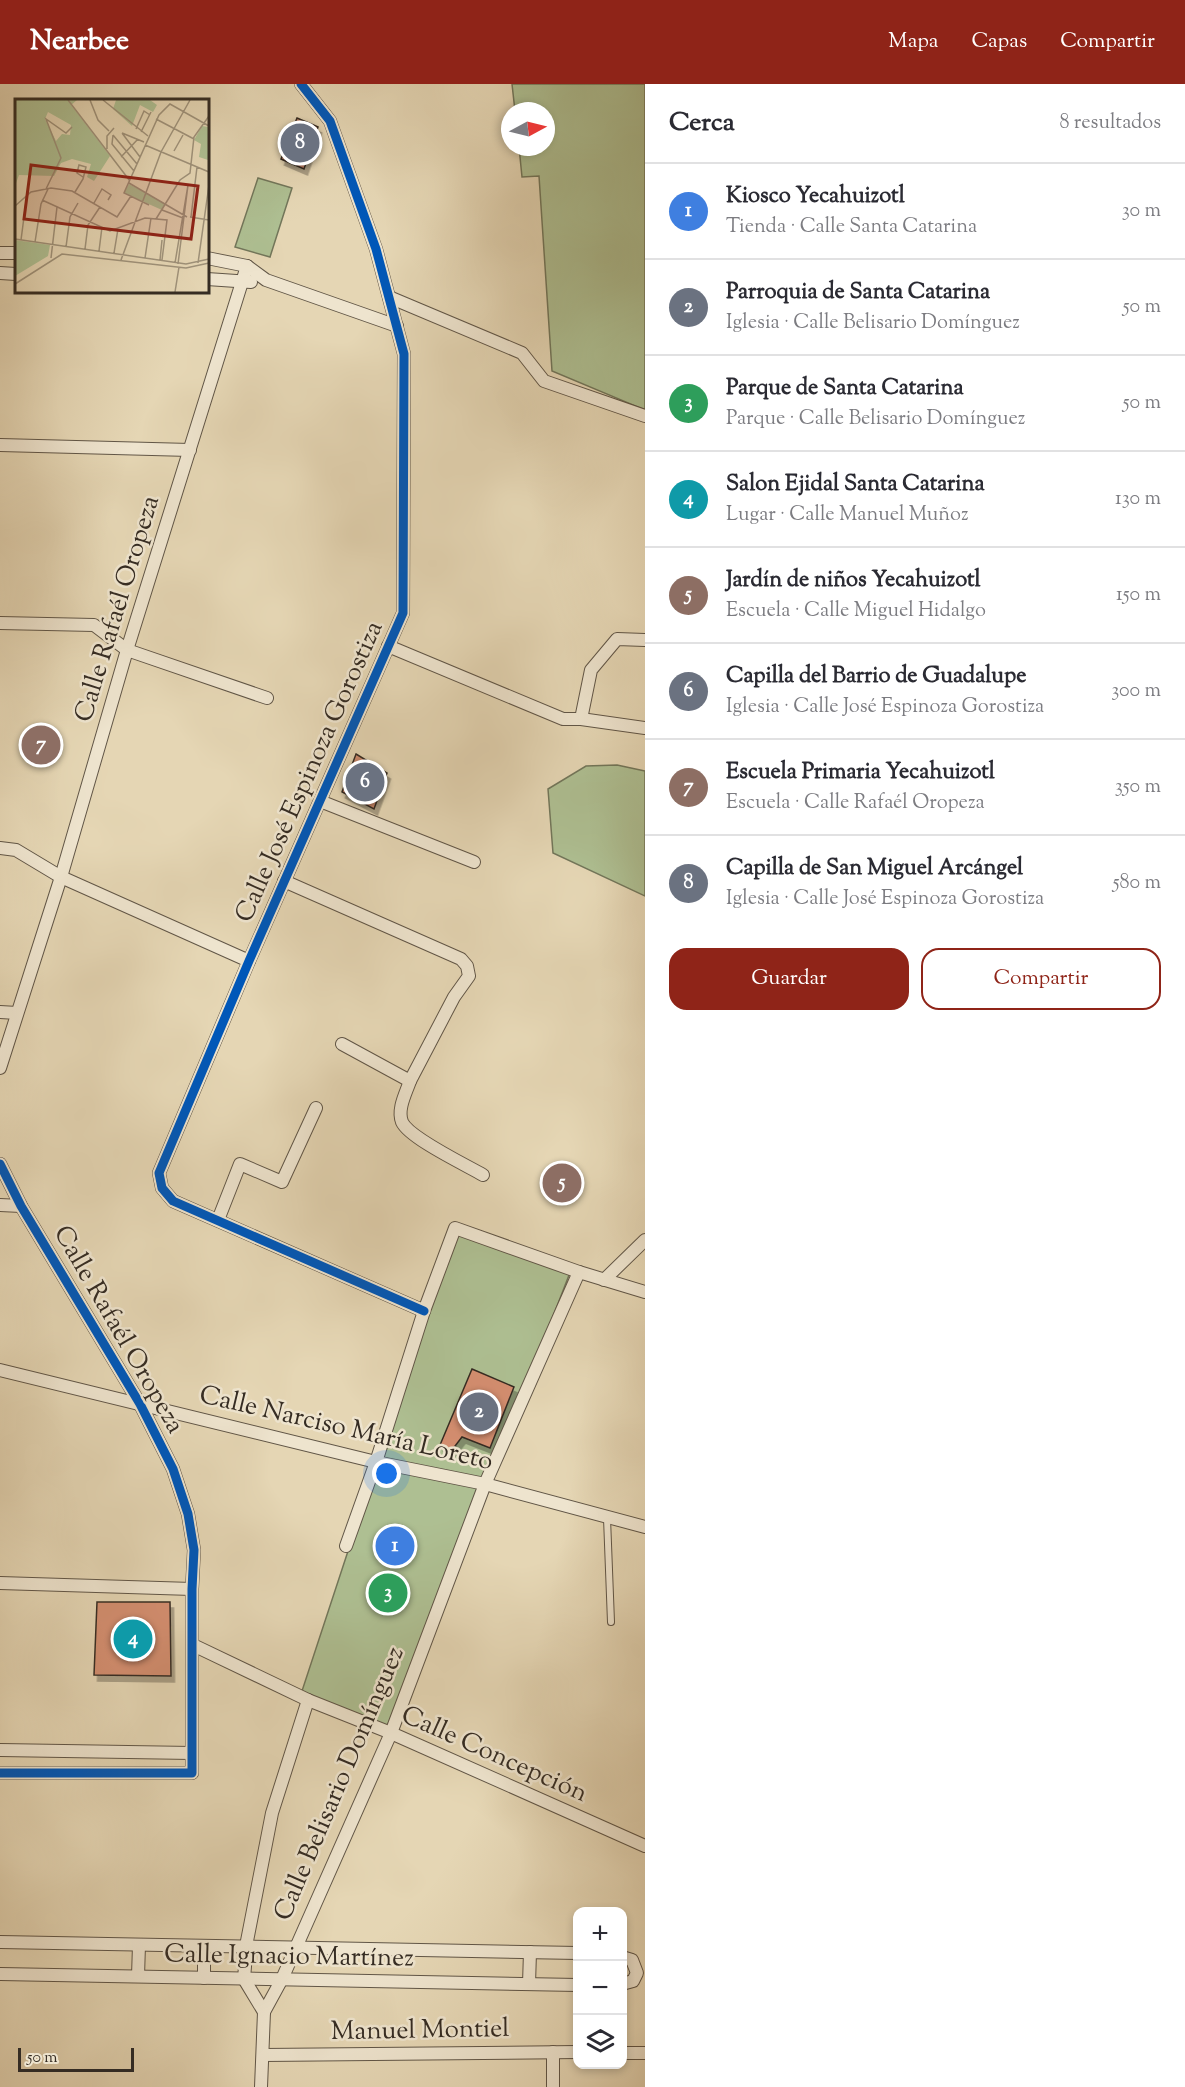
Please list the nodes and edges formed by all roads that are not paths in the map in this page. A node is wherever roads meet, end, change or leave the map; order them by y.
1 (301, 84) edge
2 (208, 258) edge
3 (247, 266) junction
4 (0, 273) edge
5 (15, 274) edge
6 (208, 279) edge
7 (266, 280) junction
8 (243, 282) junction
9 (389, 297) junction
10 (397, 326) junction
11 (645, 416) edge
12 (0, 445) edge
13 (190, 450) junction
14 (0, 623) edge
15 (645, 640) edge
16 (388, 646) junction
17 (128, 650) junction
18 (267, 698) dead end
19 (581, 719) junction
20 (645, 728) edge
21 (320, 801) junction
22 (0, 848) edge
23 (474, 862) dead end
24 (61, 878) junction
25 (284, 881) junction
26 (249, 961) junction
27 (0, 1012) edge
28 (17, 1013) junction
29 (5, 1034) edge
30 (342, 1044) dead end
31 (0, 1068) edge
32 (410, 1082) junction
33 (316, 1108) dead end
34 (0, 1164) edge
35 (483, 1175) dead end
36 (0, 1205) edge
37 (21, 1206) junction
38 (218, 1220) junction
39 (645, 1240) edge
40 (579, 1272) junction
41 (604, 1280) junction
42 (645, 1292) edge
43 (424, 1311) junction
44 (0, 1371) edge
45 (140, 1404) junction
46 (376, 1462) junction
47 (485, 1484) junction
48 (607, 1518) junction
49 (645, 1527) edge
50 (346, 1546) dead end
51 (0, 1583) edge
52 (192, 1589) junction
53 (611, 1622) dead end
54 (193, 1645) junction
55 (308, 1700) junction
56 (390, 1733) junction
57 (0, 1750) edge
58 (192, 1753) junction
59 (0, 1773) edge
60 (645, 1846) edge
61 (0, 1942) edge
62 (139, 1945) junction
63 (204, 1946) junction
64 (246, 1947) junction
65 (296, 1948) junction
66 (531, 1952) junction
67 (573, 1953) edge
68 (627, 1958) edge
69 (0, 1974) edge
70 (138, 1976) junction
71 (204, 1978) junction
72 (244, 1979) junction
73 (282, 1979) junction
74 (627, 1983) edge
75 (529, 1984) junction
76 (573, 1985) edge
77 (264, 2012) junction
78 (553, 2052) junction
79 (573, 2052) edge
80 (627, 2053) edge
81 (645, 2053) edge
82 (263, 2055) junction
83 (261, 2087) edge
84 (553, 2087) edge

1 - 9 street, Calle José Espinoza Gorostiza
2 - 3 street
3 - 7 street
3 - 8 street, Calle Rafaél Oropeza
4 - 5 street
6 - 8 street
7 - 8 street
7 - 10 street
8 - 13 street, Calle Rafaél Oropeza
9 - 10 street, Calle José Espinoza Gorostiza
9 - 11 street
10 - 16 street, Calle José Espinoza Gorostiza
12 - 13 street
13 - 17 street, Calle Rafaél Oropeza
14 - 17 street
15 - 19 street
16 - 19 street
16 - 21 street, Calle José Espinoza Gorostiza
17 - 18 street
17 - 24 street, Calle Rafaél Oropeza
19 - 20 street
21 - 23 street
21 - 25 street, Calle José Espinoza Gorostiza
22 - 24 street
24 - 26 street
24 - 28 street, Calle Rafaél Oropeza
25 - 26 street, Calle José Espinoza Gorostiza
25 - 32 street
26 - 38 street, Calle José Espinoza Gorostiza
27 - 28 street
28 - 29 street, Calle Rafaél Oropeza
29 - 31 street, Calle Rafaél Oropeza
30 - 32 street
32 - 35 street
33 - 38 street
34 - 37 street, Calle Rafaél Oropeza
36 - 37 street
37 - 45 street, Calle Rafaél Oropeza
38 - 43 street, Calle José Espinoza Gorostiza
39 - 41 street
40 - 41 street
40 - 43 street
40 - 47 street, Calle Belisario Domínguez
41 - 42 street
43 - 46 street
44 - 45 street, Calle Narciso María Loreto
45 - 46 street, Calle Narciso María Loreto
45 - 52 street, Calle Rafaél Oropeza
46 - 47 street, Calle Narciso María Loreto
46 - 50 street
47 - 48 street, Calle Narciso María Loreto
47 - 56 street, Calle Belisario Domínguez
48 - 49 street, Calle Narciso María Loreto
48 - 53 lane
51 - 52 street
52 - 54 street, Calle Rafaél Oropeza
54 - 55 street, Calle Concepción
54 - 58 street, Calle Rafaél Oropeza
55 - 56 street, Calle Concepción
55 - 64 street
56 - 60 street, Calle Concepción
56 - 65 street, Calle Belisario Domínguez
57 - 58 street
58 - 59 street, Calle Rafaél Oropeza
61 - 62 street, Calle Ignacio Martínez
62 - 63 street, Calle Ignacio Martínez
62 - 70 street
63 - 64 street, Calle Ignacio Martínez
63 - 71 street
64 - 65 street, Calle Ignacio Martínez
64 - 72 street
65 - 66 street, Calle Ignacio Martínez
65 - 73 street, Calle Belisario Domínguez
66 - 67 street, Calle Ignacio Martínez
66 - 75 street
68 - 74 street
69 - 70 street, Calle Ignacio Martínez
70 - 71 street, Calle Ignacio Martínez
71 - 72 street, Calle Ignacio Martínez
72 - 73 street, Calle Ignacio Martínez
72 - 77 street
73 - 75 street, Calle Ignacio Martínez
73 - 77 street, Calle Belisario Domínguez
75 - 76 street, Calle Ignacio Martínez
77 - 82 street
78 - 79 street, Manuel Montiel
78 - 82 street, Manuel Montiel
78 - 84 street
80 - 81 street
82 - 83 street

